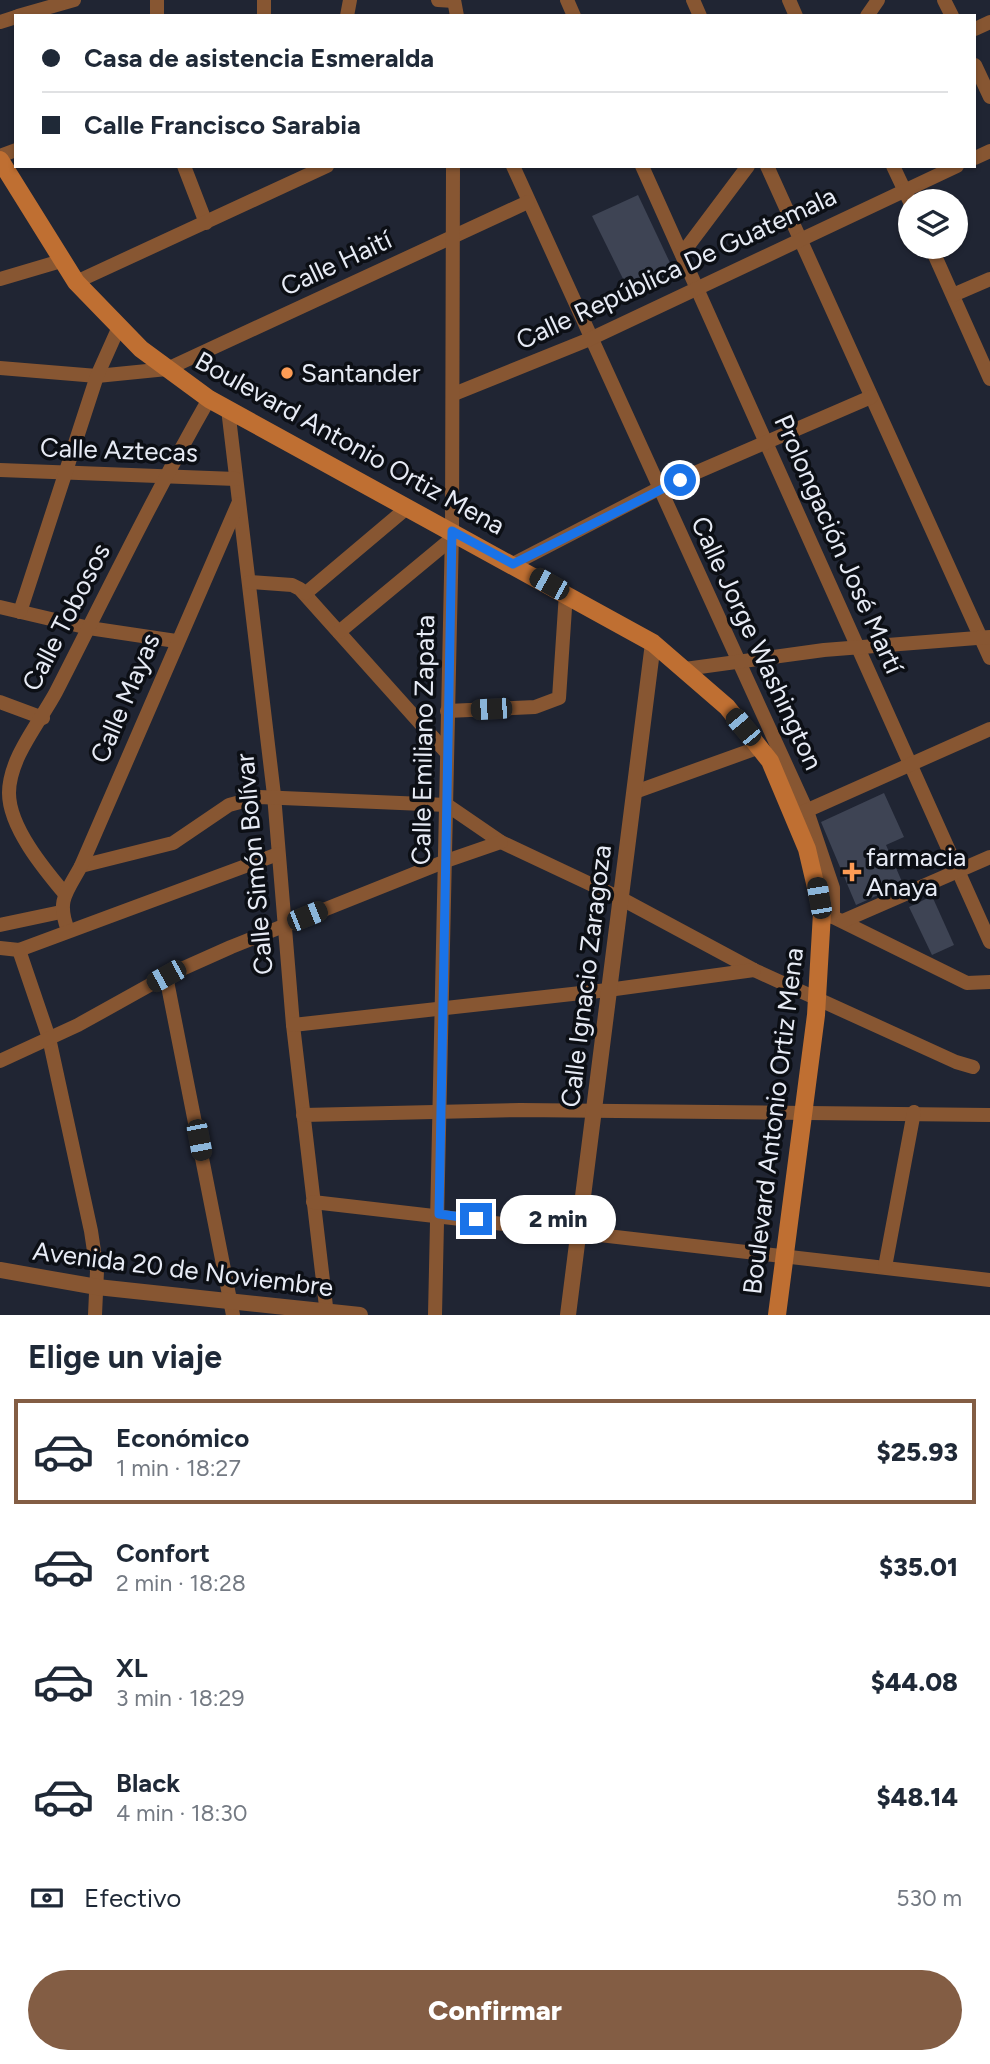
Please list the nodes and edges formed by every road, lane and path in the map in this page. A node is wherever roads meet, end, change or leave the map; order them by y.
1 (74, 0) edge
2 (438, 0) edge
3 (455, 6) edge
4 (24, 14) edge
5 (976, 67) edge
6 (990, 97) edge
7 (0, 158) edge
8 (185, 168) edge
9 (319, 168) edge
10 (453, 168) edge
11 (514, 168) edge
12 (643, 168) edge
13 (746, 168) edge
14 (768, 168) edge
15 (894, 168) edge
16 (954, 168) edge
17 (904, 189) edge
18 (919, 189) edge
19 (898, 200) edge
20 (528, 202) junction
21 (206, 223) junction
22 (453, 234) junction
23 (801, 240) junction
24 (682, 254) junction
25 (936, 259) edge
26 (61, 261) junction
27 (0, 279) edge
28 (990, 279) edge
29 (76, 282) junction
30 (698, 287) junction
31 (953, 295) junction
32 (118, 329) junction
33 (590, 339) junction
34 (0, 368) edge
35 (167, 369) junction
36 (97, 376) junction
37 (990, 379) edge
38 (454, 394) junction
39 (871, 397) junction
40 (209, 399) junction
41 (228, 410) junction
42 (766, 441) junction
43 (0, 470) edge
44 (67, 473) junction
45 (165, 476) junction
46 (236, 479) junction
47 (658, 489) junction
48 (238, 503) junction
49 (408, 507) junction
50 (451, 535) junction
51 (513, 564) junction
52 (249, 582) junction
53 (306, 593) junction
54 (566, 593) junction
55 (0, 607) edge
56 (20, 612) junction
57 (89, 628) junction
58 (339, 632) junction
59 (985, 638) edge
60 (176, 641) junction
61 (653, 643) junction
62 (861, 647) junction
63 (990, 658) edge
64 (739, 663) junction
65 (685, 669) junction
66 (0, 702) edge
67 (447, 711) junction
68 (43, 718) junction
69 (990, 729) edge
70 (760, 747) junction
71 (446, 752) junction
72 (910, 766) junction
73 (635, 792) junction
74 (274, 795) junction
75 (447, 805) junction
76 (801, 813) junction
77 (501, 842) junction
78 (278, 854) junction
79 (990, 857) edge
80 (446, 861) junction
81 (81, 866) junction
82 (958, 871) junction
83 (65, 894) junction
84 (620, 898) junction
85 (61, 912) junction
86 (833, 917) junction
87 (0, 925) edge
88 (284, 925) junction
89 (68, 930) junction
90 (990, 942) edge
91 (0, 948) edge
92 (19, 950) junction
93 (754, 970) junction
94 (166, 976) junction
95 (990, 982) edge
96 (608, 990) junction
97 (441, 1007) junction
98 (293, 1026) junction
99 (49, 1038) junction
100 (0, 1061) edge
101 (974, 1067) dead end
102 (439, 1110) junction
103 (594, 1111) junction
104 (804, 1111) junction
105 (914, 1112) junction
106 (303, 1115) junction
107 (990, 1115) edge
108 (313, 1202) junction
109 (439, 1214) junction
110 (580, 1233) junction
111 (784, 1255) junction
112 (885, 1267) junction
113 (0, 1270) edge
114 (990, 1280) edge
115 (97, 1287) junction
116 (232, 1308) edge
117 (326, 1313) edge
118 (94, 1315) edge
119 (360, 1315) edge
120 (435, 1315) edge
121 (568, 1315) edge
122 (777, 1315) edge

1 - 4 street
2 - 3 street
5 - 6 street
7 - 26 main road, Boulevard Antonio Ortiz Mena
8 - 21 street
9 - 21 street
10 - 22 street, Calle Emiliano Zapata
11 - 20 street, Calle Jorge Washington
12 - 24 street, Prolongación José Martí
13 - 24 street
14 - 23 street
15 - 17 street
16 - 18 street, Calle República De Guatemala
19 - 23 street, Calle República De Guatemala
20 - 22 street, Calle Haití
20 - 33 street, Calle Jorge Washington
21 - 29 street
22 - 35 street, Calle Haití
22 - 38 street, Calle Emiliano Zapata
23 - 30 street, Calle República De Guatemala
23 - 39 street
24 - 30 street, Prolongación José Martí
25 - 31 street
26 - 27 street
26 - 29 main road, Boulevard Antonio Ortiz Mena
28 - 31 street
29 - 32 main road, Boulevard Antonio Ortiz Mena
30 - 33 street, Calle República De Guatemala
30 - 42 street, Prolongación José Martí
31 - 37 street
32 - 35 main road, Boulevard Antonio Ortiz Mena
32 - 36 street
33 - 38 street, Calle República De Guatemala
33 - 47 street, Calle Jorge Washington
34 - 36 street, Calle Haití
35 - 36 street, Calle Haití
35 - 40 main road, Boulevard Antonio Ortiz Mena
36 - 44 street
38 - 50 street, Calle Emiliano Zapata
39 - 42 street
39 - 59 street
40 - 41 main road, Boulevard Antonio Ortiz Mena
40 - 45 street, Calle Tobosos
41 - 46 street, Calle Simón Bolívar
41 - 49 main road, Boulevard Antonio Ortiz Mena
42 - 47 street
42 - 62 street, Prolongación José Martí
43 - 44 street, Calle Aztecas
44 - 45 street, Calle Aztecas
44 - 56 street
45 - 46 street, Calle Aztecas
45 - 57 street, Calle Tobosos
46 - 48 street, Calle Simón Bolívar
47 - 51 street
47 - 64 street, Calle Jorge Washington
48 - 52 street, Calle Simón Bolívar
48 - 60 street, Calle Mayas
49 - 50 main road, Boulevard Antonio Ortiz Mena
49 - 53 street
50 - 51 main road, Boulevard Antonio Ortiz Mena
50 - 58 street
50 - 67 street, Calle Emiliano Zapata
51 - 54 main road, Boulevard Antonio Ortiz Mena
52 - 53 street
52 - 74 street, Calle Simón Bolívar
53 - 58 street
54 - 61 main road, Boulevard Antonio Ortiz Mena
54 - 67 street
55 - 56 street
56 - 57 street
57 - 60 street
57 - 68 street, Calle Tobosos
58 - 71 street
59 - 62 street
59 - 63 street
60 - 81 street, Calle Mayas
61 - 65 main road, Boulevard Antonio Ortiz Mena
61 - 73 street, Calle Ignacio Zaragoza
62 - 64 street
62 - 72 street, Prolongación José Martí
64 - 65 street
64 - 76 street, Calle Jorge Washington
65 - 70 main road, Boulevard Antonio Ortiz Mena
66 - 68 street
67 - 71 street, Calle Emiliano Zapata
68 - 83 street, Calle Tobosos
69 - 72 street
70 - 73 street
70 - 76 main road, Boulevard Antonio Ortiz Mena
71 - 75 street, Calle Emiliano Zapata
72 - 76 street
72 - 82 street, Prolongación José Martí
73 - 84 street, Calle Ignacio Zaragoza
74 - 75 street
74 - 78 street, Calle Simón Bolívar
74 - 81 street
75 - 77 street
75 - 80 street, Calle Emiliano Zapata
76 - 86 main road, Boulevard Antonio Ortiz Mena
77 - 80 street
77 - 84 street
78 - 88 street, Calle Simón Bolívar
78 - 89 street
79 - 82 street
80 - 88 street
80 - 97 street, Calle Emiliano Zapata
81 - 83 street, Calle Mayas
82 - 86 street
82 - 90 street, Prolongación José Martí
83 - 85 street, Calle Mayas
84 - 93 street
84 - 96 street, Calle Ignacio Zaragoza
85 - 87 street
85 - 89 street
86 - 95 street
86 - 104 main road, Boulevard Antonio Ortiz Mena
88 - 94 street
88 - 98 street, Calle Simón Bolívar
89 - 92 street
91 - 92 street
92 - 99 street
93 - 96 street
93 - 101 street
94 - 99 street
94 - 116 street
96 - 97 street
96 - 103 street, Calle Ignacio Zaragoza
97 - 98 street
97 - 102 street, Calle Emiliano Zapata
98 - 106 street, Calle Simón Bolívar
99 - 100 street
99 - 115 street
102 - 103 street
102 - 106 street
102 - 109 street, Calle Emiliano Zapata
103 - 104 street
103 - 110 street, Calle Ignacio Zaragoza
104 - 105 street
104 - 111 main road, Boulevard Antonio Ortiz Mena
105 - 107 street
105 - 112 street
106 - 108 street, Calle Simón Bolívar
108 - 109 street
108 - 117 street, Calle Simón Bolívar
109 - 110 street
109 - 120 street, Calle Emiliano Zapata
110 - 111 street
110 - 121 street, Calle Ignacio Zaragoza
111 - 112 street
111 - 122 main road, Boulevard Antonio Ortiz Mena
112 - 114 street
113 - 115 street, Avenida 20 de Noviembre
115 - 116 street, Avenida 20 de Noviembre
115 - 118 street
116 - 117 street, Avenida 20 de Noviembre
117 - 119 street, Avenida 20 de Noviembre

